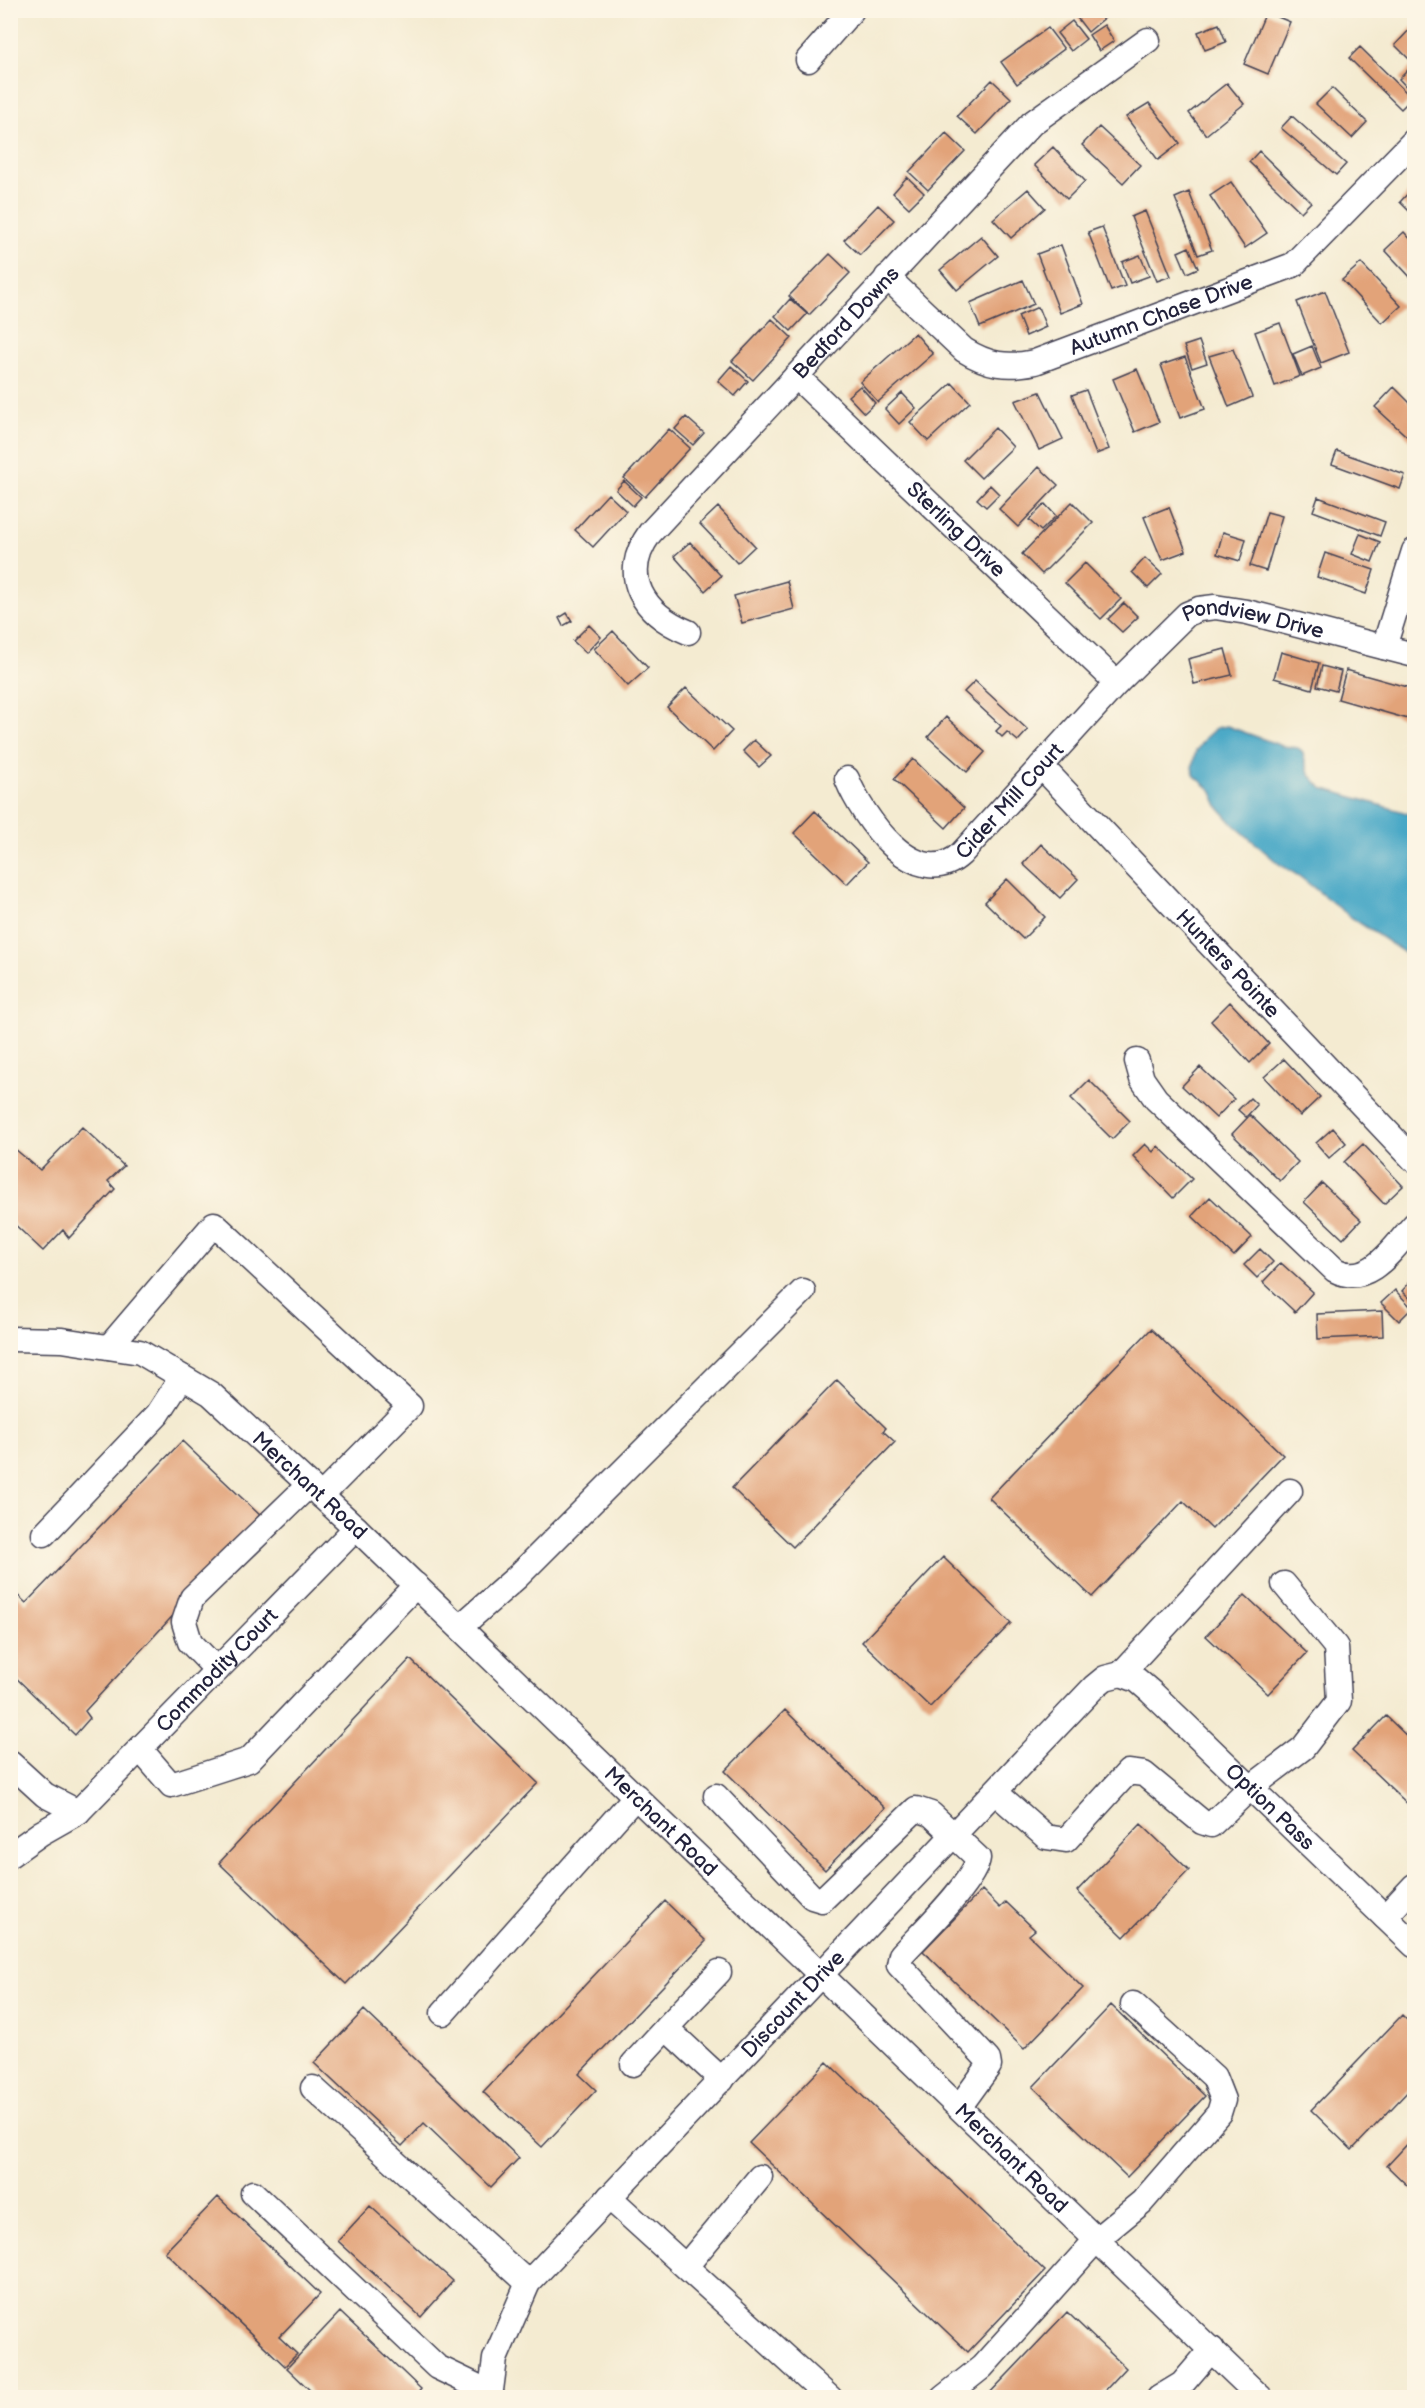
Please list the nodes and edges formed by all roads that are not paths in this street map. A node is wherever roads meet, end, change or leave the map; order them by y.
1 (852, 10) edge
2 (1148, 40) dead end
3 (808, 60) dead end
4 (1414, 141) edge
5 (887, 277) junction
6 (796, 376) junction
7 (1414, 551) edge
8 (688, 632) dead end
9 (1384, 647) junction
10 (1414, 655) edge
11 (1117, 683) junction
12 (1041, 766) junction
13 (847, 779) dead end
14 (1137, 1061) dead end
15 (1414, 1160) edge
16 (1414, 1225) edge
17 (803, 1291) dead end
18 (10, 1339) edge
19 (109, 1347) junction
20 (182, 1377) junction
21 (315, 1490) junction
22 (1290, 1491) dead end
23 (356, 1528) junction
24 (44, 1534) dead end
25 (1284, 1584) dead end
26 (416, 1585) junction
27 (460, 1627) junction
28 (217, 1670) junction
29 (1121, 1674) junction
30 (140, 1749) junction
31 (10, 1763) edge
32 (1250, 1788) junction
33 (995, 1792) junction
34 (636, 1796) junction
35 (716, 1796) dead end
36 (78, 1812) junction
37 (954, 1835) junction
38 (10, 1856) edge
39 (1414, 1886) edge
40 (1385, 1917) junction
41 (1414, 1945) edge
42 (719, 1972) dead end
43 (823, 1974) junction
44 (1133, 2004) dead end
45 (443, 2013) dead end
46 (666, 2028) junction
47 (633, 2064) dead end
48 (722, 2080) junction
49 (313, 2088) dead end
50 (960, 2106) junction
51 (760, 2177) dead end
52 (253, 2193) dead end
53 (609, 2197) junction
54 (1097, 2239) junction
55 (686, 2266) junction
56 (528, 2283) junction
57 (1212, 2349) junction
58 (491, 2395) edge
59 (830, 2397) edge
60 (942, 2397) edge
61 (1159, 2397) edge
62 (1261, 2397) edge

1 - 3 street
2 - 5 street, Bedford Downs
4 - 5 street, Autumn Chase Drive
5 - 6 street, Bedford Downs
6 - 8 street, Bedford Downs
6 - 11 street, Sterling Drive
7 - 9 street
9 - 10 street, Pondview Drive
9 - 11 street, Pondview Drive
11 - 12 street, Cider Mill Court
12 - 13 street, Cider Mill Court
12 - 15 street, Hunters Pointe
14 - 16 street
17 - 27 street
18 - 19 street, Merchant Road
19 - 20 street, Merchant Road
19 - 21 street
20 - 21 street, Merchant Road
20 - 24 street
21 - 23 street, Merchant Road
21 - 28 street
22 - 29 street
23 - 26 street, Merchant Road
23 - 28 street, Commodity Court
25 - 32 street
26 - 27 street, Merchant Road
26 - 30 street
27 - 34 street, Merchant Road
28 - 30 street, Commodity Court
29 - 32 street, Option Pass
29 - 33 street, Discount Drive
30 - 36 street, Commodity Court
31 - 36 street
32 - 33 street
32 - 40 street, Option Pass
33 - 37 street, Discount Drive
34 - 43 street, Merchant Road
34 - 45 street
35 - 37 street
36 - 38 street, Commodity Court
37 - 43 street, Discount Drive
37 - 50 street
39 - 40 street
40 - 41 street, Option Pass
42 - 46 street
43 - 48 street, Discount Drive
43 - 50 street, Merchant Road
44 - 54 street
46 - 47 street
46 - 48 street
48 - 53 street, Discount Drive
49 - 56 street
50 - 54 street, Merchant Road
51 - 55 street
52 - 58 street
53 - 55 street
53 - 56 street, Discount Drive
54 - 57 street, Merchant Road
54 - 60 street
55 - 59 street
56 - 58 street, Discount Drive
57 - 61 street
57 - 62 street, Merchant Road

